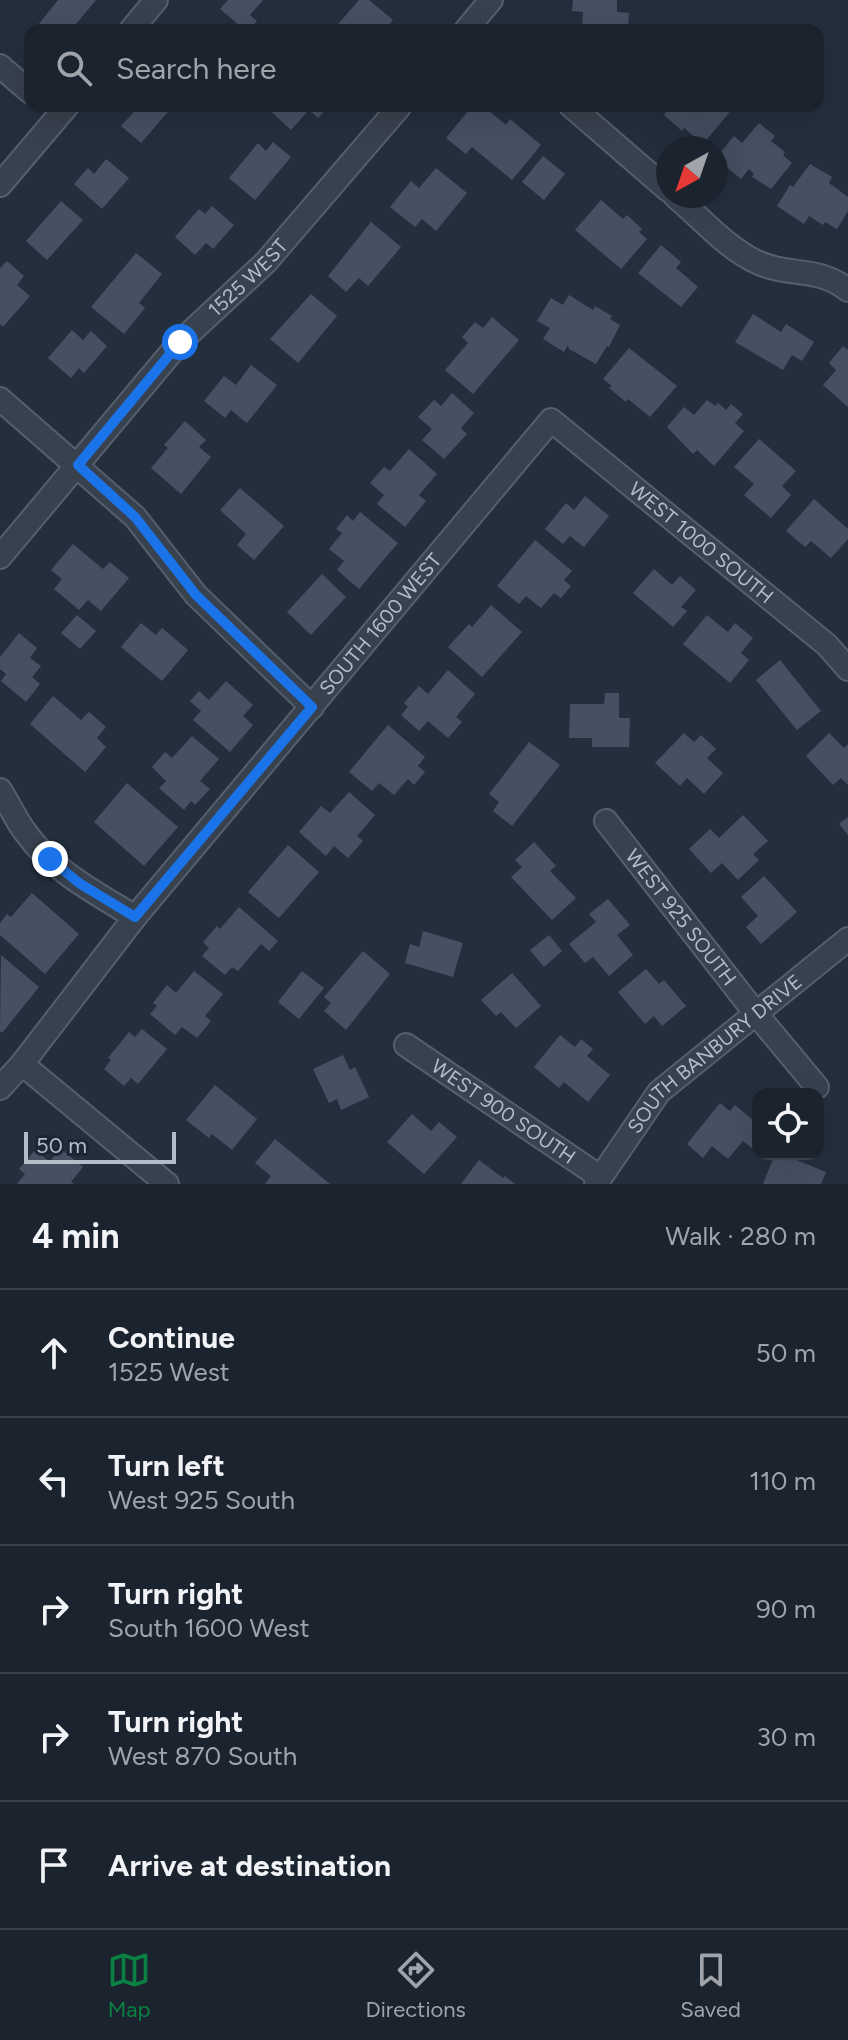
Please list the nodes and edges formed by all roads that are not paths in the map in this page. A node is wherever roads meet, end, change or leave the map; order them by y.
1 (156, 0) edge
2 (491, 0) edge
3 (136, 24) edge
4 (476, 24) edge
5 (0, 66) edge
6 (24, 87) edge
7 (55, 112) edge
8 (395, 112) edge
9 (578, 112) edge
10 (656, 180) edge
11 (0, 185) edge
12 (689, 208) edge
13 (848, 290) edge
14 (0, 399) edge
15 (551, 420) joint
16 (78, 465) junction
17 (0, 557) edge
18 (848, 669) edge
19 (312, 707) junction
20 (0, 790) edge
21 (606, 821) dead end
22 (135, 917) junction
23 (848, 939) edge
24 (757, 1015) junction
25 (406, 1045) dead end
26 (22, 1064) junction
27 (817, 1087) dead end
28 (0, 1088) edge
29 (598, 1180) edge
30 (167, 1184) edge

1 - 3 street
2 - 4 street
5 - 6 street
7 - 11 street
8 - 16 street, 1525 WEST
9 - 10 street
12 - 13 street
14 - 16 street
15 - 18 street, WEST 1000 SOUTH
15 - 19 street, SOUTH 1600 WEST
16 - 17 street, 1525 WEST
16 - 19 street
19 - 22 street, SOUTH 1600 WEST
20 - 22 street
21 - 24 street, WEST 925 SOUTH
22 - 26 street, SOUTH 1600 WEST
23 - 24 street, SOUTH BANBURY DRIVE
24 - 27 street, WEST 925 SOUTH
24 - 29 street, SOUTH BANBURY DRIVE
25 - 29 street, WEST 900 SOUTH
26 - 28 street, SOUTH 1600 WEST
26 - 30 street

